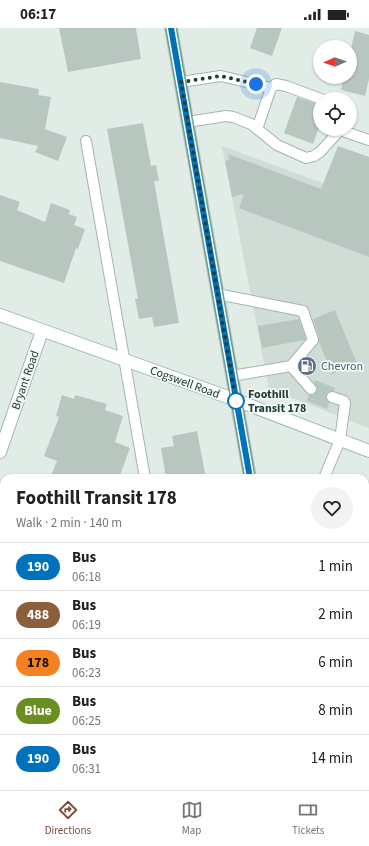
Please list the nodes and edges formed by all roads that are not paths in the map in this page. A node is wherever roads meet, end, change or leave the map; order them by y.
1 (171, 28) edge
2 (181, 82) junction
3 (271, 88) junction
4 (313, 96) edge
5 (187, 122) junction
6 (257, 129) junction
7 (357, 135) edge
8 (335, 136) edge
9 (369, 140) edge
10 (86, 141) dead end
11 (217, 294) junction
12 (0, 315) edge
13 (42, 331) junction
14 (125, 361) junction
15 (291, 366) junction
16 (232, 376) junction
17 (312, 389) dead end
18 (332, 397) dead end
19 (236, 400) junction
20 (340, 440) junction
21 (369, 451) edge
22 (0, 452) edge
23 (143, 474) edge
24 (249, 474) edge
25 (326, 474) edge

1 - 2 main road
2 - 3 lane
2 - 5 main road
3 - 4 lane
3 - 6 lane
5 - 6 lane
5 - 11 main road
6 - 8 lane
7 - 9 lane
10 - 14 lane
11 - 15 lane
11 - 16 main road
12 - 13 street, Cogswell Road
13 - 14 street, Cogswell Road
13 - 22 street, Bryant Road
14 - 19 street, Cogswell Road
14 - 23 lane
15 - 16 lane
15 - 17 lane
16 - 19 main road
18 - 20 lane
19 - 20 street, Cogswell Road
19 - 24 main road
20 - 21 street, Cogswell Road
20 - 25 lane

